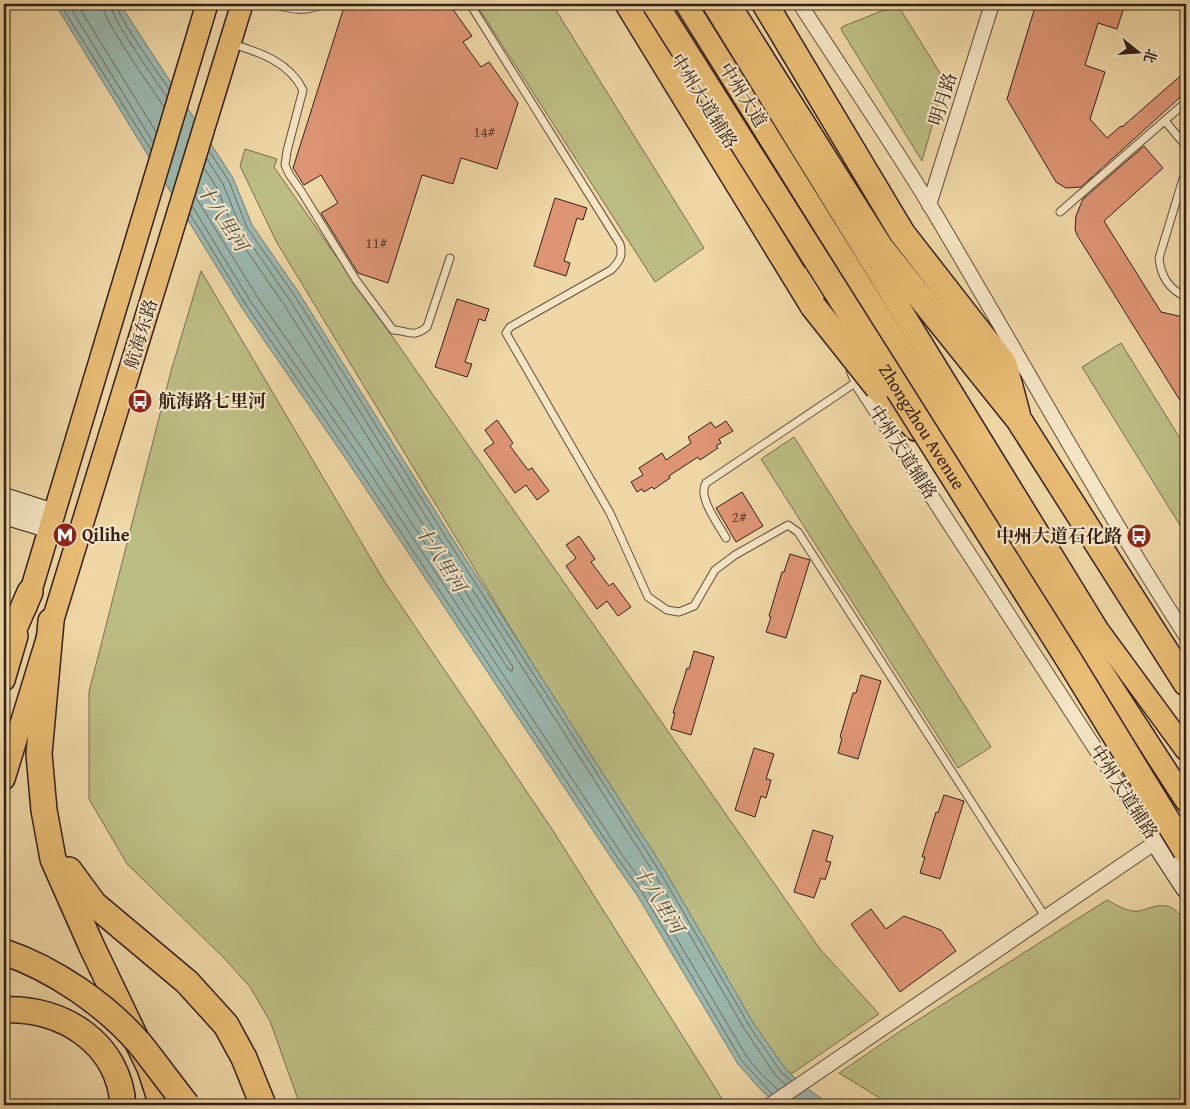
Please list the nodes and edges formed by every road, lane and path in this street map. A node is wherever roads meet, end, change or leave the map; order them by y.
1 (207, 4) edge
2 (271, 4) edge
3 (323, 4) edge
4 (470, 4) edge
5 (628, 4) edge
6 (642, 4) edge
7 (654, 4) edge
8 (686, 4) edge
9 (713, 4) edge
10 (726, 4) edge
11 (765, 4) edge
12 (800, 4) edge
13 (992, 4) edge
14 (241, 8) edge
15 (230, 43) junction
16 (1186, 102) edge
17 (1165, 121) junction
18 (1186, 146) edge
19 (1186, 169) edge
20 (800, 186) joint
21 (929, 205) junction
22 (1060, 212) dead end
23 (450, 258) dead end
24 (1186, 296) edge
25 (858, 381) junction
26 (1019, 420) junction
27 (935, 449) junction
28 (4, 498) edge
29 (4, 514) edge
30 (52, 521) junction
31 (726, 538) dead end
32 (30, 592) junction
33 (51, 621) junction
34 (1186, 636) edge
35 (4, 652) edge
36 (4, 680) edge
37 (1186, 683) edge
38 (1186, 750) edge
39 (4, 778) edge
40 (1186, 801) edge
41 (1186, 824) edge
42 (48, 833) junction
43 (1156, 842) junction
44 (1186, 851) edge
45 (1186, 888) edge
46 (1046, 918) junction
47 (4, 952) edge
48 (4, 1010) edge
49 (123, 1105) edge
50 (162, 1105) edge
51 (187, 1105) edge
52 (263, 1105) edge
53 (770, 1105) edge

1 - 30 main road, 航海东路
2 - 3 lane
4 - 46 lane
5 - 27 highway, bridge
6 - 25 street, 中州大道辅路
7 - 27 highway, Zhongzhou Avenue, bridge
8 - 20 main road, 中州大道
9 - 38 main road, 中州大道
10 - 26 highway
11 - 26 highway
12 - 21 street
13 - 21 street, 明月路
14 - 15 main road, 航海东路
15 - 23 lane
15 - 33 main road, 航海东路
16 - 17 lane
17 - 18 lane
17 - 22 lane
19 - 24 lane
20 - 40 main road, Zhongzhou Avenue
21 - 34 street
25 - 31 lane
25 - 43 street, 中州大道辅路
26 - 37 highway
27 - 44 highway, Zhongzhou Avenue, bridge
28 - 30 street
29 - 30 street
30 - 32 main road, 航海东路
32 - 35 highway
32 - 36 main road, 航海东路
33 - 39 main road, 航海东路
33 - 42 highway
41 - 43 street
42 - 50 highway
42 - 52 highway
43 - 45 street, 中州大道辅路
43 - 46 street
46 - 53 street
47 - 51 highway, bridge
48 - 49 highway

